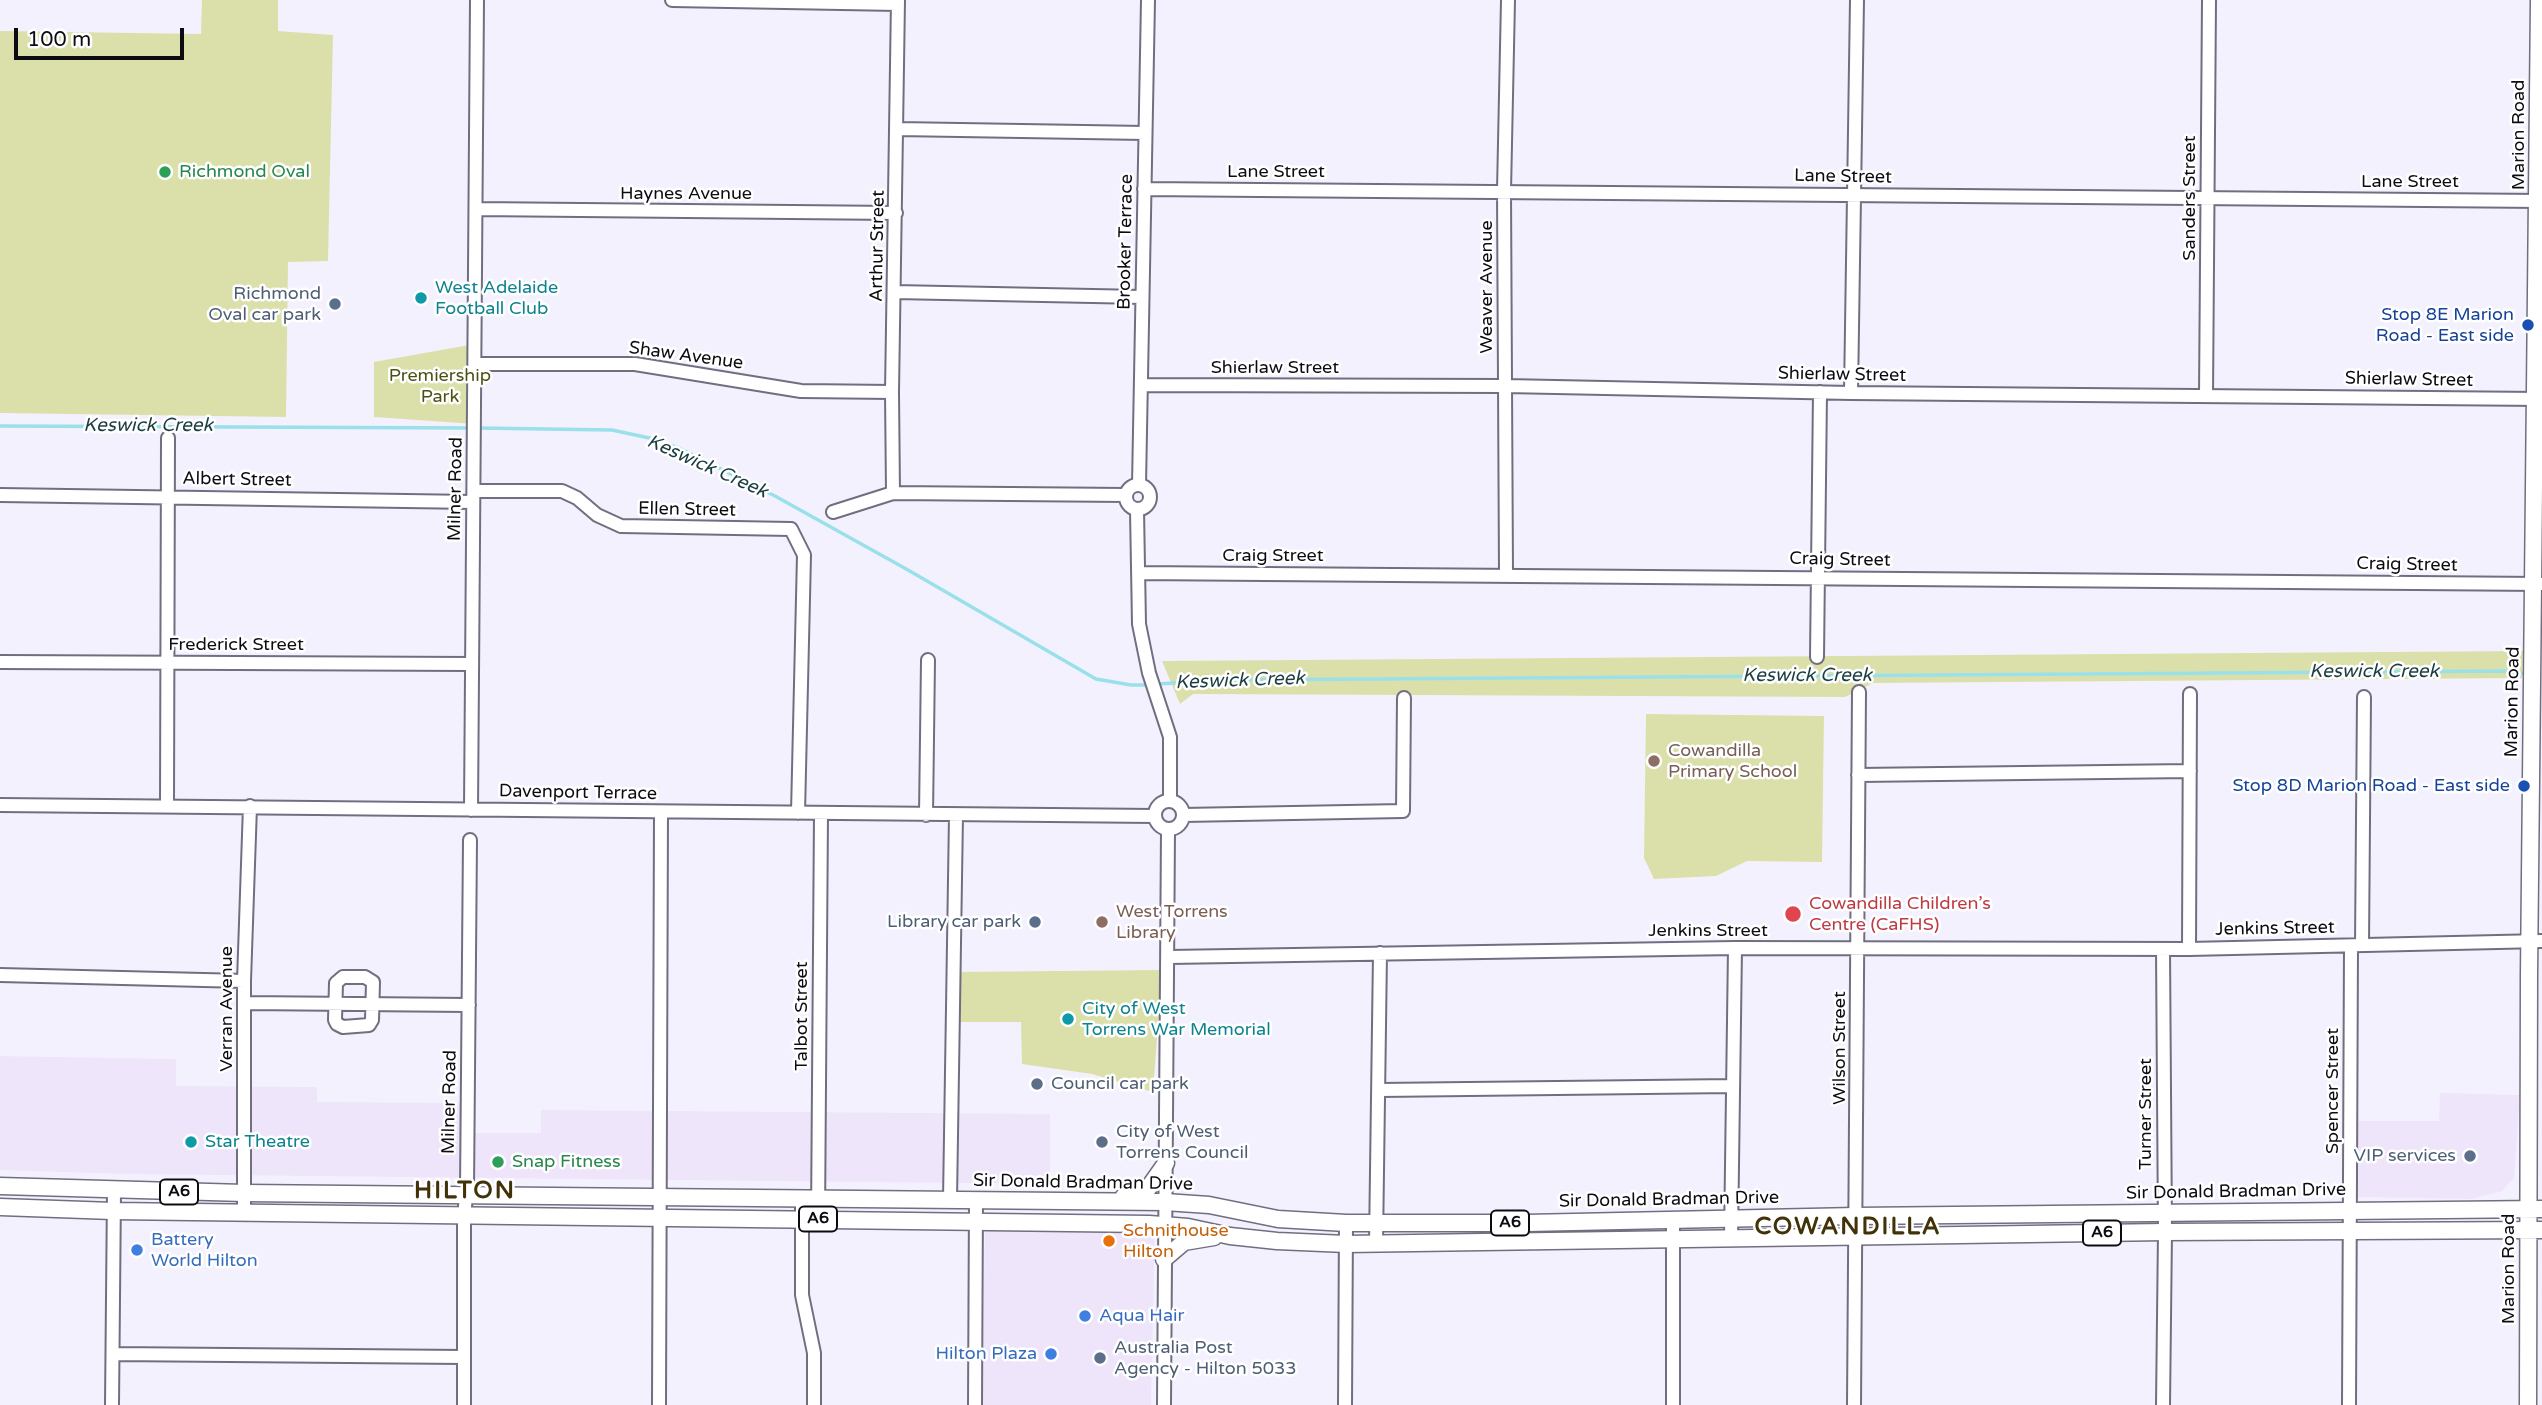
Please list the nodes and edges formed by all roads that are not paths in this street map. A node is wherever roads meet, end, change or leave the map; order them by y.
1 (477, 0) edge
2 (673, 0) edge
3 (1148, 0) edge
4 (1508, 0) edge
5 (1857, 0) edge
6 (2209, 0) edge
7 (2539, 0) edge
8 (898, 2) edge
9 (2540, 70) edge
10 (898, 129) junction
11 (1144, 133) junction
12 (1144, 189) junction
13 (1504, 191) junction
14 (1854, 195) junction
15 (2207, 199) junction
16 (2540, 201) edge
17 (476, 209) junction
18 (896, 213) junction
19 (2540, 242) edge
20 (895, 292) junction
21 (1142, 297) junction
22 (475, 364) junction
23 (1141, 385) junction
24 (1506, 386) junction
25 (892, 392) junction
26 (1820, 392) junction
27 (1851, 393) junction
28 (2206, 396) junction
29 (2539, 399) edge
30 (2539, 422) edge
31 (168, 438) dead end
32 (1139, 485) junction
33 (894, 493) junction
34 (0, 495) edge
35 (1126, 495) junction
36 (169, 496) junction
37 (474, 497) junction
38 (1137, 510) junction
39 (833, 512) dead end
40 (1138, 573) junction
41 (1506, 574) junction
42 (1819, 577) junction
43 (2538, 590) edge
44 (1817, 657) dead end
45 (928, 660) dead end
46 (0, 662) edge
47 (168, 662) junction
48 (472, 664) junction
49 (1859, 692) dead end
50 (2190, 694) dead end
51 (1404, 698) dead end
52 (2364, 698) dead end
53 (2190, 771) junction
54 (1858, 775) junction
55 (1170, 801) junction
56 (0, 805) edge
57 (167, 806) junction
58 (250, 806) junction
59 (471, 810) junction
60 (661, 812) junction
61 (797, 813) junction
62 (821, 814) junction
63 (926, 815) junction
64 (956, 815) junction
65 (1155, 816) junction
66 (1183, 816) junction
67 (1168, 829) junction
68 (470, 840) dead end
69 (2536, 916) edge
70 (2536, 941) edge
71 (2357, 945) junction
72 (1735, 948) junction
73 (2189, 948) junction
74 (1858, 949) junction
75 (2163, 949) junction
76 (1380, 953) junction
77 (1169, 957) junction
78 (0, 975) edge
79 (244, 981) junction
80 (245, 1003) junction
81 (336, 1003) junction
82 (373, 1004) junction
83 (469, 1005) junction
84 (1732, 1086) junction
85 (1380, 1090) junction
86 (1166, 1163) junction
87 (2529, 1173) junction
88 (0, 1186) edge
89 (114, 1191) junction
90 (244, 1193) junction
91 (467, 1195) junction
92 (659, 1197) junction
93 (810, 1199) junction
94 (950, 1200) junction
95 (976, 1200) junction
96 (1101, 1202) junction
97 (1165, 1202) junction
98 (0, 1207) edge
99 (2467, 1209) junction
100 (2535, 1209) edge
101 (2350, 1210) junction
102 (113, 1211) junction
103 (2164, 1212) junction
104 (244, 1213) junction
105 (464, 1215) junction
106 (1856, 1216) junction
107 (662, 1218) junction
108 (1731, 1218) junction
109 (810, 1219) junction
110 (1673, 1219) junction
111 (975, 1222) junction
112 (1346, 1223) junction
113 (1377, 1223) junction
114 (1164, 1225) junction
115 (2535, 1230) edge
116 (2165, 1232) junction
117 (2350, 1232) junction
118 (1230, 1236) junction
119 (1855, 1237) junction
120 (1673, 1238) junction
121 (1731, 1238) junction
122 (1376, 1243) junction
123 (1346, 1244) junction
124 (1164, 1259) junction
125 (113, 1354) junction
126 (464, 1357) junction
127 (2535, 1367) edge
128 (112, 1405) edge
129 (464, 1405) edge
130 (659, 1405) edge
131 (814, 1405) edge
132 (975, 1405) edge
133 (1164, 1405) edge
134 (1345, 1405) edge
135 (1673, 1405) edge
136 (1854, 1405) edge
137 (2163, 1405) edge
138 (2349, 1405) edge
139 (2528, 1405) edge

1 - 17 street, Milner Road
2 - 8 street
3 - 11 street, Brooker Terrace
4 - 13 street, Weaver Avenue
5 - 14 street
6 - 15 street, Sanders Street
7 - 9 main road, Marion Road
8 - 10 street, Arthur Street
9 - 16 main road, Marion Road
10 - 11 street
10 - 18 street, Arthur Street
11 - 12 street, Brooker Terrace
12 - 13 street, Lane Street
12 - 21 street, Brooker Terrace
13 - 14 street, Lane Street
13 - 24 street, Weaver Avenue
14 - 15 street, Lane Street
14 - 27 street
15 - 16 street, Lane Street
15 - 28 street, Sanders Street
16 - 19 main road, Marion Road
17 - 18 street, Haynes Avenue
17 - 22 street, Milner Road
18 - 20 street, Arthur Street
19 - 29 main road, Marion Road
20 - 21 street
20 - 25 street, Arthur Street
21 - 23 street, Brooker Terrace
22 - 25 street, Shaw Avenue
22 - 37 street, Milner Road
23 - 24 street, Shierlaw Street
23 - 32 street, Brooker Terrace
24 - 26 street, Shierlaw Street
24 - 41 street, Weaver Avenue
25 - 33 street, Arthur Street
26 - 27 street, Shierlaw Street
26 - 42 street
27 - 28 street, Shierlaw Street
28 - 29 street, Shierlaw Street
29 - 30 main road, Marion Road
30 - 43 main road, Marion Road
31 - 36 street
32 - 35 street
32 - 38 street
33 - 35 street
33 - 39 street
34 - 36 street, Albert Street
35 - 38 street
36 - 37 street, Albert Street
36 - 47 street
37 - 48 street, Milner Road
37 - 61 street, Ellen Street
38 - 40 street
40 - 41 street, Craig Street
40 - 55 street
41 - 42 street, Craig Street
42 - 43 street, Craig Street
42 - 44 street
43 - 69 main road, Marion Road
45 - 63 street
46 - 47 street, Frederick Street
47 - 48 street, Frederick Street
47 - 57 street
48 - 59 street, Milner Road
49 - 54 street, Wilson Street
50 - 53 street
51 - 66 street
52 - 71 street, Spencer Street
53 - 54 street
53 - 73 street
54 - 74 street, Wilson Street
55 - 65 street
55 - 66 street
56 - 57 street, Davenport Terrace
57 - 58 street, Davenport Terrace
58 - 59 street, Davenport Terrace
58 - 79 street, Verran Avenue
59 - 60 street, Davenport Terrace
60 - 61 street, Davenport Terrace
60 - 92 street
61 - 62 street, Davenport Terrace
62 - 63 street, Davenport Terrace
62 - 93 street, Talbot Street
63 - 64 street, Davenport Terrace
64 - 65 street, Davenport Terrace
64 - 94 street
65 - 67 street
66 - 67 street
67 - 77 street
68 - 83 street, Milner Road
69 - 70 main road, Marion Road
70 - 71 street, Jenkins Street
70 - 87 main road, Marion Road
71 - 73 street, Jenkins Street
71 - 101 street, Spencer Street
72 - 74 street, Jenkins Street
72 - 76 street, Jenkins Street
72 - 84 street
73 - 75 street, Jenkins Street
74 - 75 street, Jenkins Street
74 - 106 street, Wilson Street
75 - 103 street, Turner Street
76 - 77 street, Jenkins Street
76 - 85 street
77 - 86 street
78 - 79 street
79 - 80 street, Verran Avenue
80 - 81 street
80 - 90 street, Verran Avenue
81 - 82 street
81 - 82 street
81 - 82 street
82 - 83 street
83 - 91 street, Milner Road
84 - 85 street
84 - 108 street
85 - 113 street
86 - 96 main road
86 - 97 street
87 - 99 main road
87 - 100 main road, Marion Road
88 - 89 main road, Sir Donald Bradman Drive / A6
89 - 90 main road, Sir Donald Bradman Drive / A6
89 - 102 street
90 - 91 main road, Sir Donald Bradman Drive / A6
90 - 104 street, Verran Avenue
91 - 92 main road, Sir Donald Bradman Drive / A6
91 - 105 street, Milner Road
92 - 93 main road, Sir Donald Bradman Drive / A6
92 - 107 street
93 - 94 main road, Sir Donald Bradman Drive / A6
93 - 109 street, Talbot Street
94 - 95 main road, Sir Donald Bradman Drive / A6
95 - 96 main road, Sir Donald Bradman Drive / A6
95 - 111 street
96 - 97 main road, Sir Donald Bradman Drive / A6
97 - 112 main road, Sir Donald Bradman Drive / A6
97 - 114 street
98 - 102 main road, A6
99 - 100 main road, Sir Donald Bradman Drive / A6
99 - 101 main road, Sir Donald Bradman Drive / A6
100 - 115 main road, Marion Road
101 - 103 main road, Sir Donald Bradman Drive / A6
101 - 117 street, Spencer Street
102 - 104 main road, A6
102 - 125 street
103 - 106 main road, Sir Donald Bradman Drive / A6
103 - 116 street, Turner Street
104 - 105 main road, A6
105 - 107 main road, A6
105 - 126 street, Milner Road
106 - 108 main road, Sir Donald Bradman Drive / A6
106 - 119 street, Wilson Street
107 - 109 main road, A6
107 - 130 street
108 - 110 main road, Sir Donald Bradman Drive / A6
108 - 121 street
109 - 111 main road, A6
109 - 131 street, Talbot Street
110 - 113 main road, Sir Donald Bradman Drive / A6
110 - 120 street
111 - 114 main road, A6
111 - 132 street
112 - 113 main road, Sir Donald Bradman Drive / A6
112 - 123 street
113 - 122 street
114 - 118 main road, A6
114 - 124 street
115 - 117 main road, A6
115 - 127 main road, Marion Road
116 - 117 main road, A6
116 - 119 main road, A6
116 - 137 street, Turner Street
117 - 138 street, Spencer Street
118 - 123 main road, A6
118 - 124 main road
119 - 121 main road, A6
119 - 136 street, Wilson Street
120 - 121 main road, A6
120 - 122 main road, A6
120 - 135 street
122 - 123 main road, A6
123 - 134 street
124 - 133 street
125 - 126 street
125 - 128 street
126 - 129 street, Milner Road
127 - 139 main road, Marion Road

